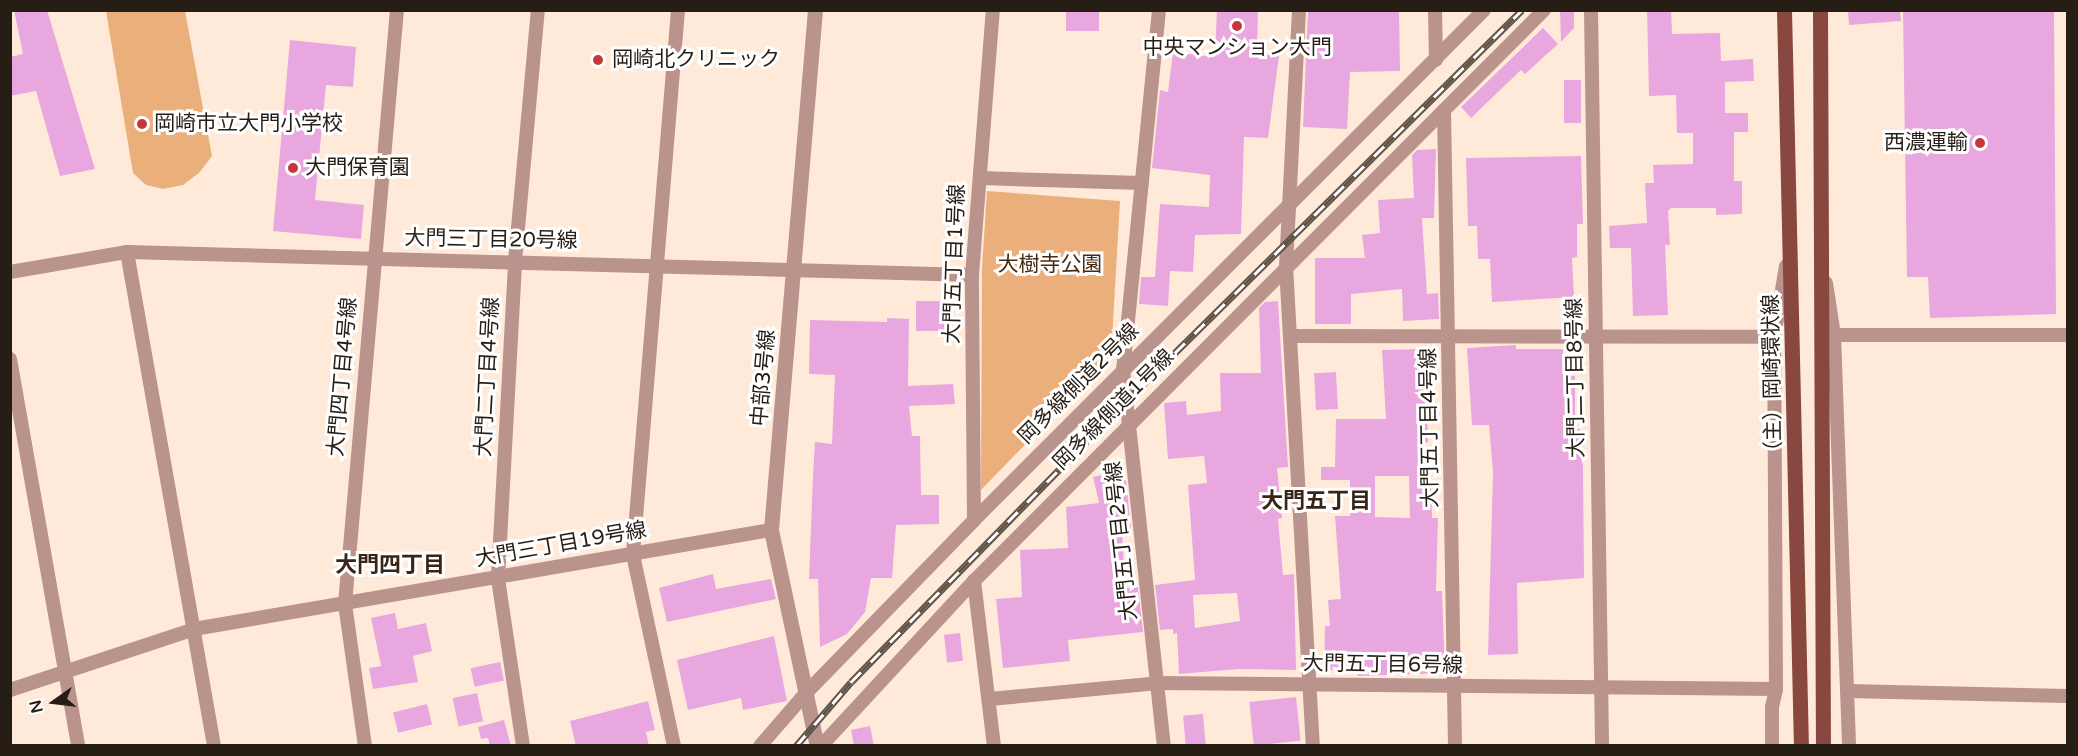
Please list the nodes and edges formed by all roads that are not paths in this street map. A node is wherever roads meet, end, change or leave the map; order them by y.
1 (397, 10) edge
2 (538, 10) edge
3 (678, 10) edge
4 (815, 10) edge
5 (993, 10) edge
6 (1159, 10) edge
7 (1299, 10) edge
8 (1436, 10) edge
9 (1484, 10) edge
10 (1544, 10) edge
11 (1591, 10) edge
12 (1784, 10) edge
13 (1820, 10) edge
14 (1436, 60) junction
15 (1444, 110) junction
16 (980, 178) junction
17 (1142, 183) junction
18 (1289, 203) junction
19 (1791, 230) junction
20 (1818, 236) junction
21 (127, 252) junction
22 (375, 258) junction
23 (515, 261) junction
24 (656, 265) junction
25 (1287, 266) junction
26 (795, 268) junction
27 (10, 272) edge
28 (972, 275) junction
29 (1450, 335) junction
30 (1834, 335) junction
31 (2067, 335) edge
32 (1291, 336) junction
33 (1596, 336) junction
34 (1774, 337) junction
35 (10, 359) edge
36 (1123, 370) junction
37 (1131, 423) junction
38 (974, 520) junction
39 (771, 530) junction
40 (633, 554) junction
41 (498, 578) junction
42 (974, 581) junction
43 (345, 604) junction
44 (194, 629) junction
45 (65, 672) junction
46 (1158, 683) junction
47 (1310, 686) junction
48 (1453, 687) junction
49 (1602, 689) junction
50 (1776, 689) junction
51 (10, 690) edge
52 (1848, 691) junction
53 (805, 694) junction
54 (2067, 696) edge
55 (990, 699) junction
56 (78, 746) edge
57 (214, 746) edge
58 (365, 746) edge
59 (524, 746) edge
60 (674, 746) edge
61 (760, 746) edge
62 (819, 746) edge
63 (994, 746) edge
64 (1164, 746) edge
65 (1313, 746) edge
66 (1455, 746) edge
67 (1602, 746) edge
68 (1773, 746) edge
69 (1801, 746) edge
70 (1823, 746) edge
71 (1849, 746) edge

1 - 22 street, 大門四丁目4号線
2 - 23 street, 大門二丁目4号線
3 - 24 street
4 - 26 street, 中部3号線
5 - 16 street, 大門五丁目1号線
6 - 17 street, 大門五丁目2号線
7 - 18 street
8 - 14 street
9 - 14 street, 岡多線側道2号線
10 - 15 street, 岡多線側道1号線
11 - 33 street, 大門二丁目8号線
12 - 19 main road, （主）岡崎環状線
13 - 20 main road
14 - 18 street, 岡多線側道2号線
15 - 25 street, 岡多線側道1号線
15 - 29 street, 大門五丁目4号線
16 - 17 street
16 - 28 street, 大門五丁目1号線
17 - 36 street, 大門五丁目2号線
18 - 25 street
18 - 36 street, 岡多線側道2号線
19 - 34 street
19 - 69 main road, （主）岡崎環状線
20 - 30 street
20 - 70 main road
21 - 22 street, 大門三丁目20号線
21 - 27 street, 大門三丁目20号線
21 - 44 street
22 - 23 street, 大門三丁目20号線
22 - 43 street, 大門四丁目4号線
23 - 24 street, 大門三丁目20号線
23 - 41 street, 大門二丁目4号線
24 - 26 street, 大門三丁目20号線
24 - 40 street
25 - 32 street
25 - 37 street, 岡多線側道1号線
26 - 28 street, 大門三丁目20号線
26 - 39 street, 中部3号線
28 - 38 street, 大門五丁目1号線
29 - 32 street
29 - 33 street
29 - 48 street, 大門五丁目4号線
30 - 31 street
30 - 52 street
32 - 47 street
33 - 34 street
33 - 49 street, 大門二丁目8号線
34 - 50 street
35 - 45 street
36 - 37 street, 大門五丁目2号線
36 - 38 street, 岡多線側道2号線
37 - 42 street, 岡多線側道1号線
37 - 46 street, 大門五丁目2号線
38 - 53 street, 岡多線側道2号線
39 - 40 street, 大門三丁目19号線
39 - 53 street, 中部3号線
40 - 41 street, 大門三丁目19号線
40 - 60 street
41 - 43 street, 大門三丁目19号線
41 - 59 street, 大門二丁目4号線
42 - 55 street
42 - 62 street, 岡多線側道1号線
43 - 44 street, 大門三丁目19号線
43 - 58 street, 大門四丁目4号線
44 - 45 street, 大門三丁目19号線
44 - 57 street
45 - 51 street, 大門三丁目19号線
45 - 56 street
46 - 47 street, 大門五丁目6号線
46 - 55 street, 大門五丁目6号線
46 - 64 street, 大門五丁目2号線
47 - 48 street, 大門五丁目6号線
47 - 65 street
48 - 49 street, 大門五丁目6号線
48 - 66 street, 大門五丁目4号線
49 - 50 street, 大門五丁目6号線
49 - 67 street, 大門二丁目8号線
50 - 68 street
52 - 54 street
52 - 71 street
53 - 61 street, 岡多線側道2号線
53 - 62 street, 中部3号線
55 - 63 street

